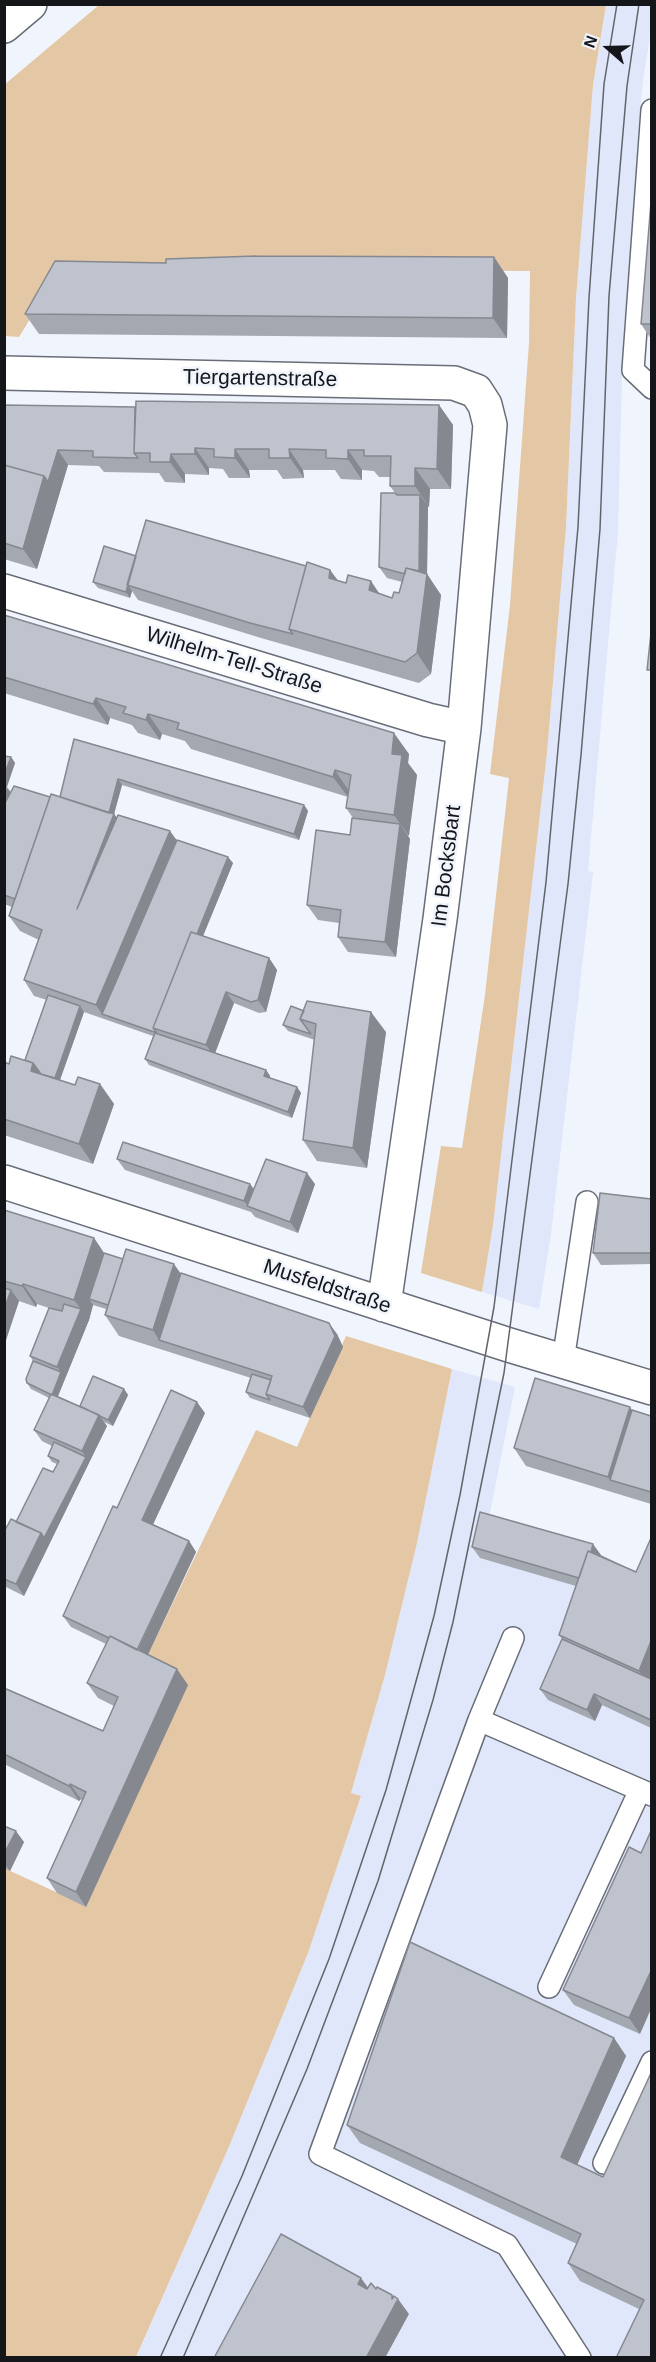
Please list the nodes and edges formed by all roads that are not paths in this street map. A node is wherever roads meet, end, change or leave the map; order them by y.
1 (30, 4) edge
2 (4, 26) edge
3 (651, 110) edge
4 (4, 374) edge
5 (651, 388) edge
6 (490, 425) joint
7 (4, 591) edge
8 (464, 728) junction
9 (4, 1182) edge
10 (587, 1202) dead end
11 (384, 1305) junction
12 (563, 1361) junction
13 (651, 1388) edge
14 (513, 1638) dead end
15 (479, 1720) junction
16 (646, 1792) edge
17 (549, 1987) dead end
18 (651, 2062) edge
19 (604, 2163) dead end
20 (580, 2358) edge

1 - 2 street
3 - 5 lane
4 - 6 street, Tiergartenstraße
6 - 8 street, Im Bocksbart
7 - 8 street, Wilhelm-Tell-Straße
8 - 11 street, Im Bocksbart
9 - 11 street, Musfeldstraße
10 - 12 lane
11 - 12 street, Musfeldstraße
12 - 13 street, Musfeldstraße
14 - 15 lane
15 - 16 lane
15 - 20 lane
16 - 17 lane
18 - 19 lane

